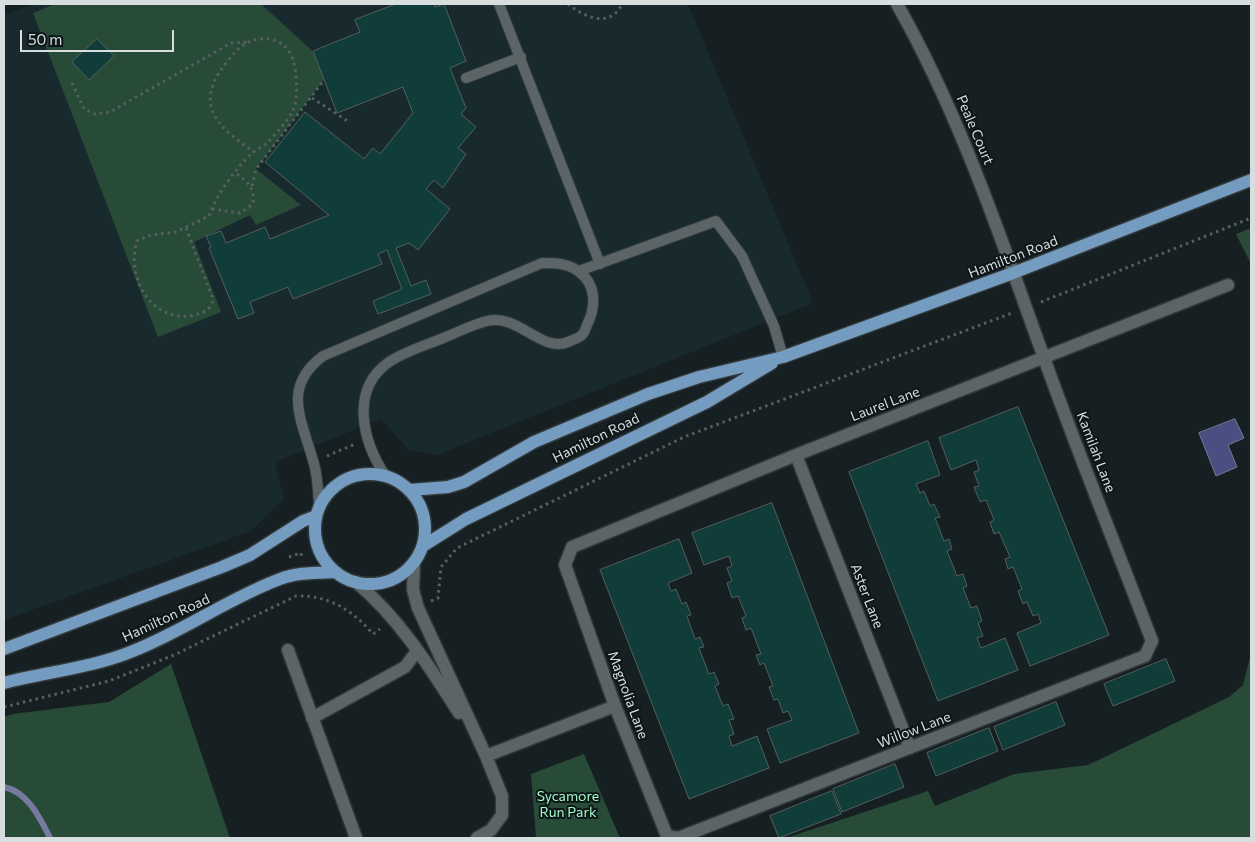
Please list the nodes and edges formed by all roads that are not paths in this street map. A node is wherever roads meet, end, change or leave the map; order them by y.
1 (498, 4) edge
2 (897, 4) edge
3 (521, 58) junction
4 (466, 78) dead end
5 (1251, 180) edge
6 (600, 264) junction
7 (579, 272) junction
8 (1013, 273) junction
9 (1228, 285) dead end
10 (783, 357) junction
11 (1044, 358) junction
12 (796, 455) junction
13 (385, 475) junction
14 (410, 490) junction
15 (318, 511) junction
16 (422, 546) junction
17 (414, 563) junction
18 (565, 564) joint
19 (336, 572) junction
20 (356, 582) junction
21 (1152, 641) joint
22 (4, 649) edge
23 (288, 650) dead end
24 (417, 651) junction
25 (4, 683) edge
26 (615, 706) junction
27 (312, 718) junction
28 (910, 748) junction
29 (486, 756) junction
30 (674, 837) edge
31 (356, 838) edge
32 (477, 838) edge

1 - 3 lane
2 - 8 street, Peale Court
3 - 4 lane
3 - 6 lane
5 - 8 main road, Hamilton Road
6 - 7 lane
6 - 10 lane
7 - 13 lane
7 - 15 lane
8 - 10 main road, Hamilton Road
8 - 11 street, Kamilah Lane
9 - 11 street, Laurel Lane
10 - 14 main road, Hamilton Road
10 - 16 main road, Hamilton Road
11 - 12 street, Laurel Lane
11 - 21 street, Kamilah Lane
12 - 18 street, Laurel Lane
12 - 28 street, Aster Lane
13 - 14 main road
13 - 15 main road
14 - 16 main road
15 - 19 main road
15 - 22 main road, Hamilton Road
16 - 17 main road
17 - 20 main road
17 - 29 street
18 - 26 street, Magnolia Lane
19 - 20 main road
19 - 25 main road, Hamilton Road
20 - 24 street
21 - 28 street, Willow Lane
23 - 27 street
24 - 27 street
24 - 29 street
26 - 29 street
26 - 30 street, Magnolia Lane
27 - 31 street
28 - 30 street, Willow Lane
29 - 32 street

